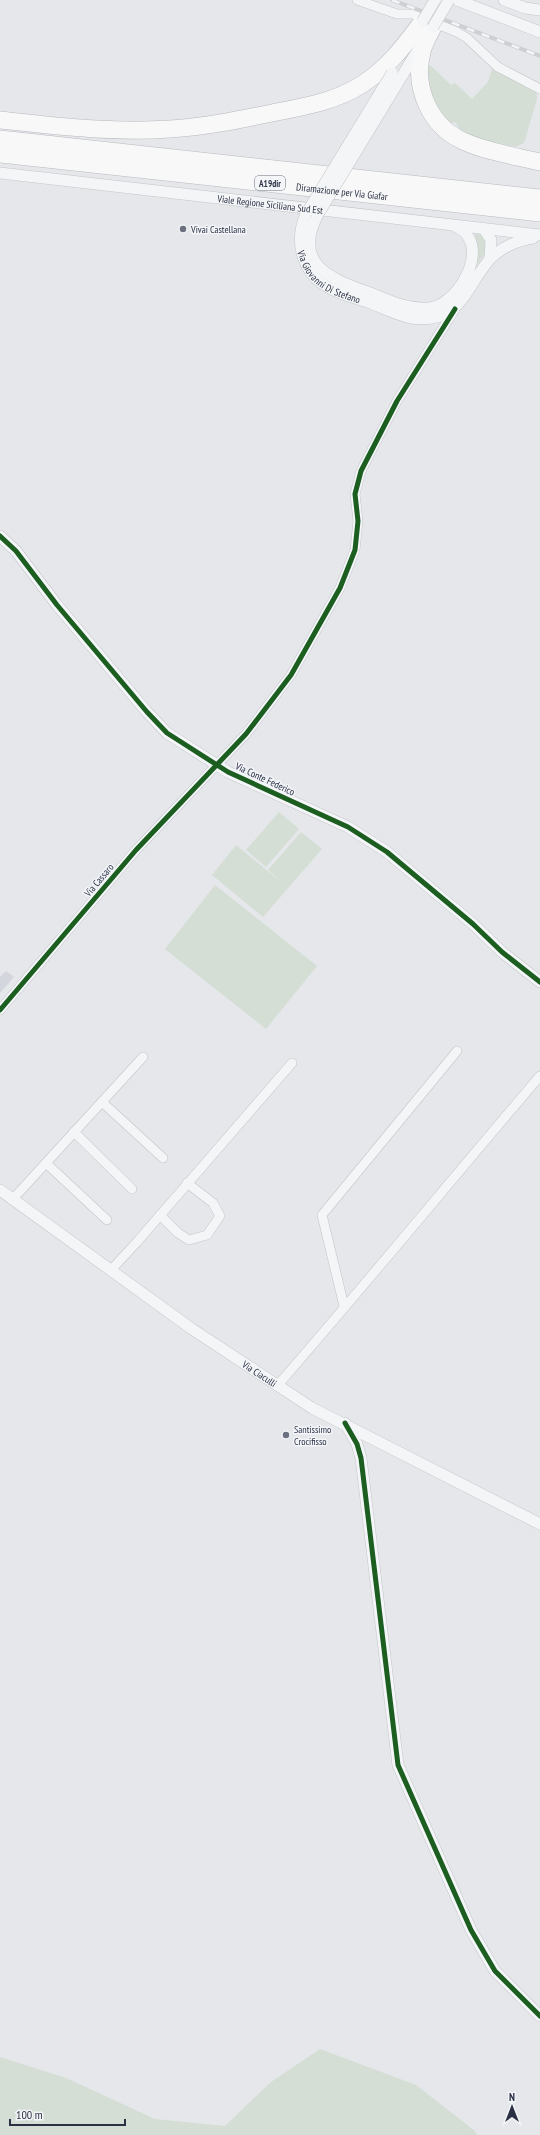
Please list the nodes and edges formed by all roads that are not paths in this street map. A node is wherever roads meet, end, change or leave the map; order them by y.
1 (357, 0) edge
2 (435, 0) edge
3 (449, 0) edge
4 (457, 0) edge
5 (504, 0) edge
6 (540, 10) edge
7 (427, 25) junction
8 (540, 32) edge
9 (540, 89) edge
10 (0, 112) edge
11 (0, 120) edge
12 (150, 130) junction
13 (0, 139) edge
14 (0, 154) edge
15 (540, 162) edge
16 (0, 173) edge
17 (540, 198) edge
18 (540, 213) edge
19 (312, 215) junction
20 (454, 225) junction
21 (484, 229) junction
22 (540, 236) edge
23 (490, 259) junction
24 (455, 309) junction
25 (0, 536) edge
26 (216, 765) junction
27 (540, 982) edge
28 (0, 1010) edge
29 (457, 1051) dead end
30 (143, 1057) dead end
31 (292, 1063) dead end
32 (540, 1076) edge
33 (102, 1102) junction
34 (74, 1132) junction
35 (163, 1158) dead end
36 (46, 1162) junction
37 (187, 1183) junction
38 (132, 1189) dead end
39 (0, 1190) edge
40 (12, 1200) junction
41 (160, 1215) junction
42 (107, 1220) dead end
43 (111, 1270) junction
44 (344, 1306) junction
45 (277, 1386) junction
46 (345, 1423) junction
47 (540, 1524) edge
48 (540, 2016) edge

1 - 9 street
2 - 7 street, Via Giovanni Di Stefano, bridge
3 - 7 street, Via Giovanni Di Stefano, bridge
4 - 8 street
5 - 6 street
7 - 12 highway
7 - 15 highway
7 - 19 street, Via Giovanni Di Stefano, bridge
10 - 12 street
11 - 12 highway
13 - 17 highway, Diramazione per Via Giafar / A19dir
14 - 18 highway, Diramazione per Via Giafar / A19dir
16 - 20 street, Viale Regione Siciliana Sud Est
19 - 20 street
19 - 24 street, Via Giovanni Di Stefano
20 - 21 street, Viale Regione Siciliana Sud Est
21 - 22 street, Viale Regione Siciliana Sud Est
21 - 23 street
22 - 23 street, Via Giovanni Di Stefano
23 - 24 street, Via Giovanni Di Stefano
24 - 26 street, Via Cassaro
25 - 26 street, Via Conte Federico
26 - 27 street, Via Conte Federico
26 - 28 street, Via Cassaro
29 - 44 street
30 - 33 street
31 - 37 street
32 - 44 street
33 - 34 street
33 - 35 street
34 - 36 street
34 - 38 street
36 - 40 street
36 - 42 street
37 - 41 street
37 - 41 street
39 - 40 street, Via Ciaculli
40 - 43 street, Via Ciaculli
41 - 43 street
43 - 45 street, Via Ciaculli
44 - 45 street
45 - 46 street, Via Ciaculli
46 - 47 street, Via Ciaculli
46 - 48 street

